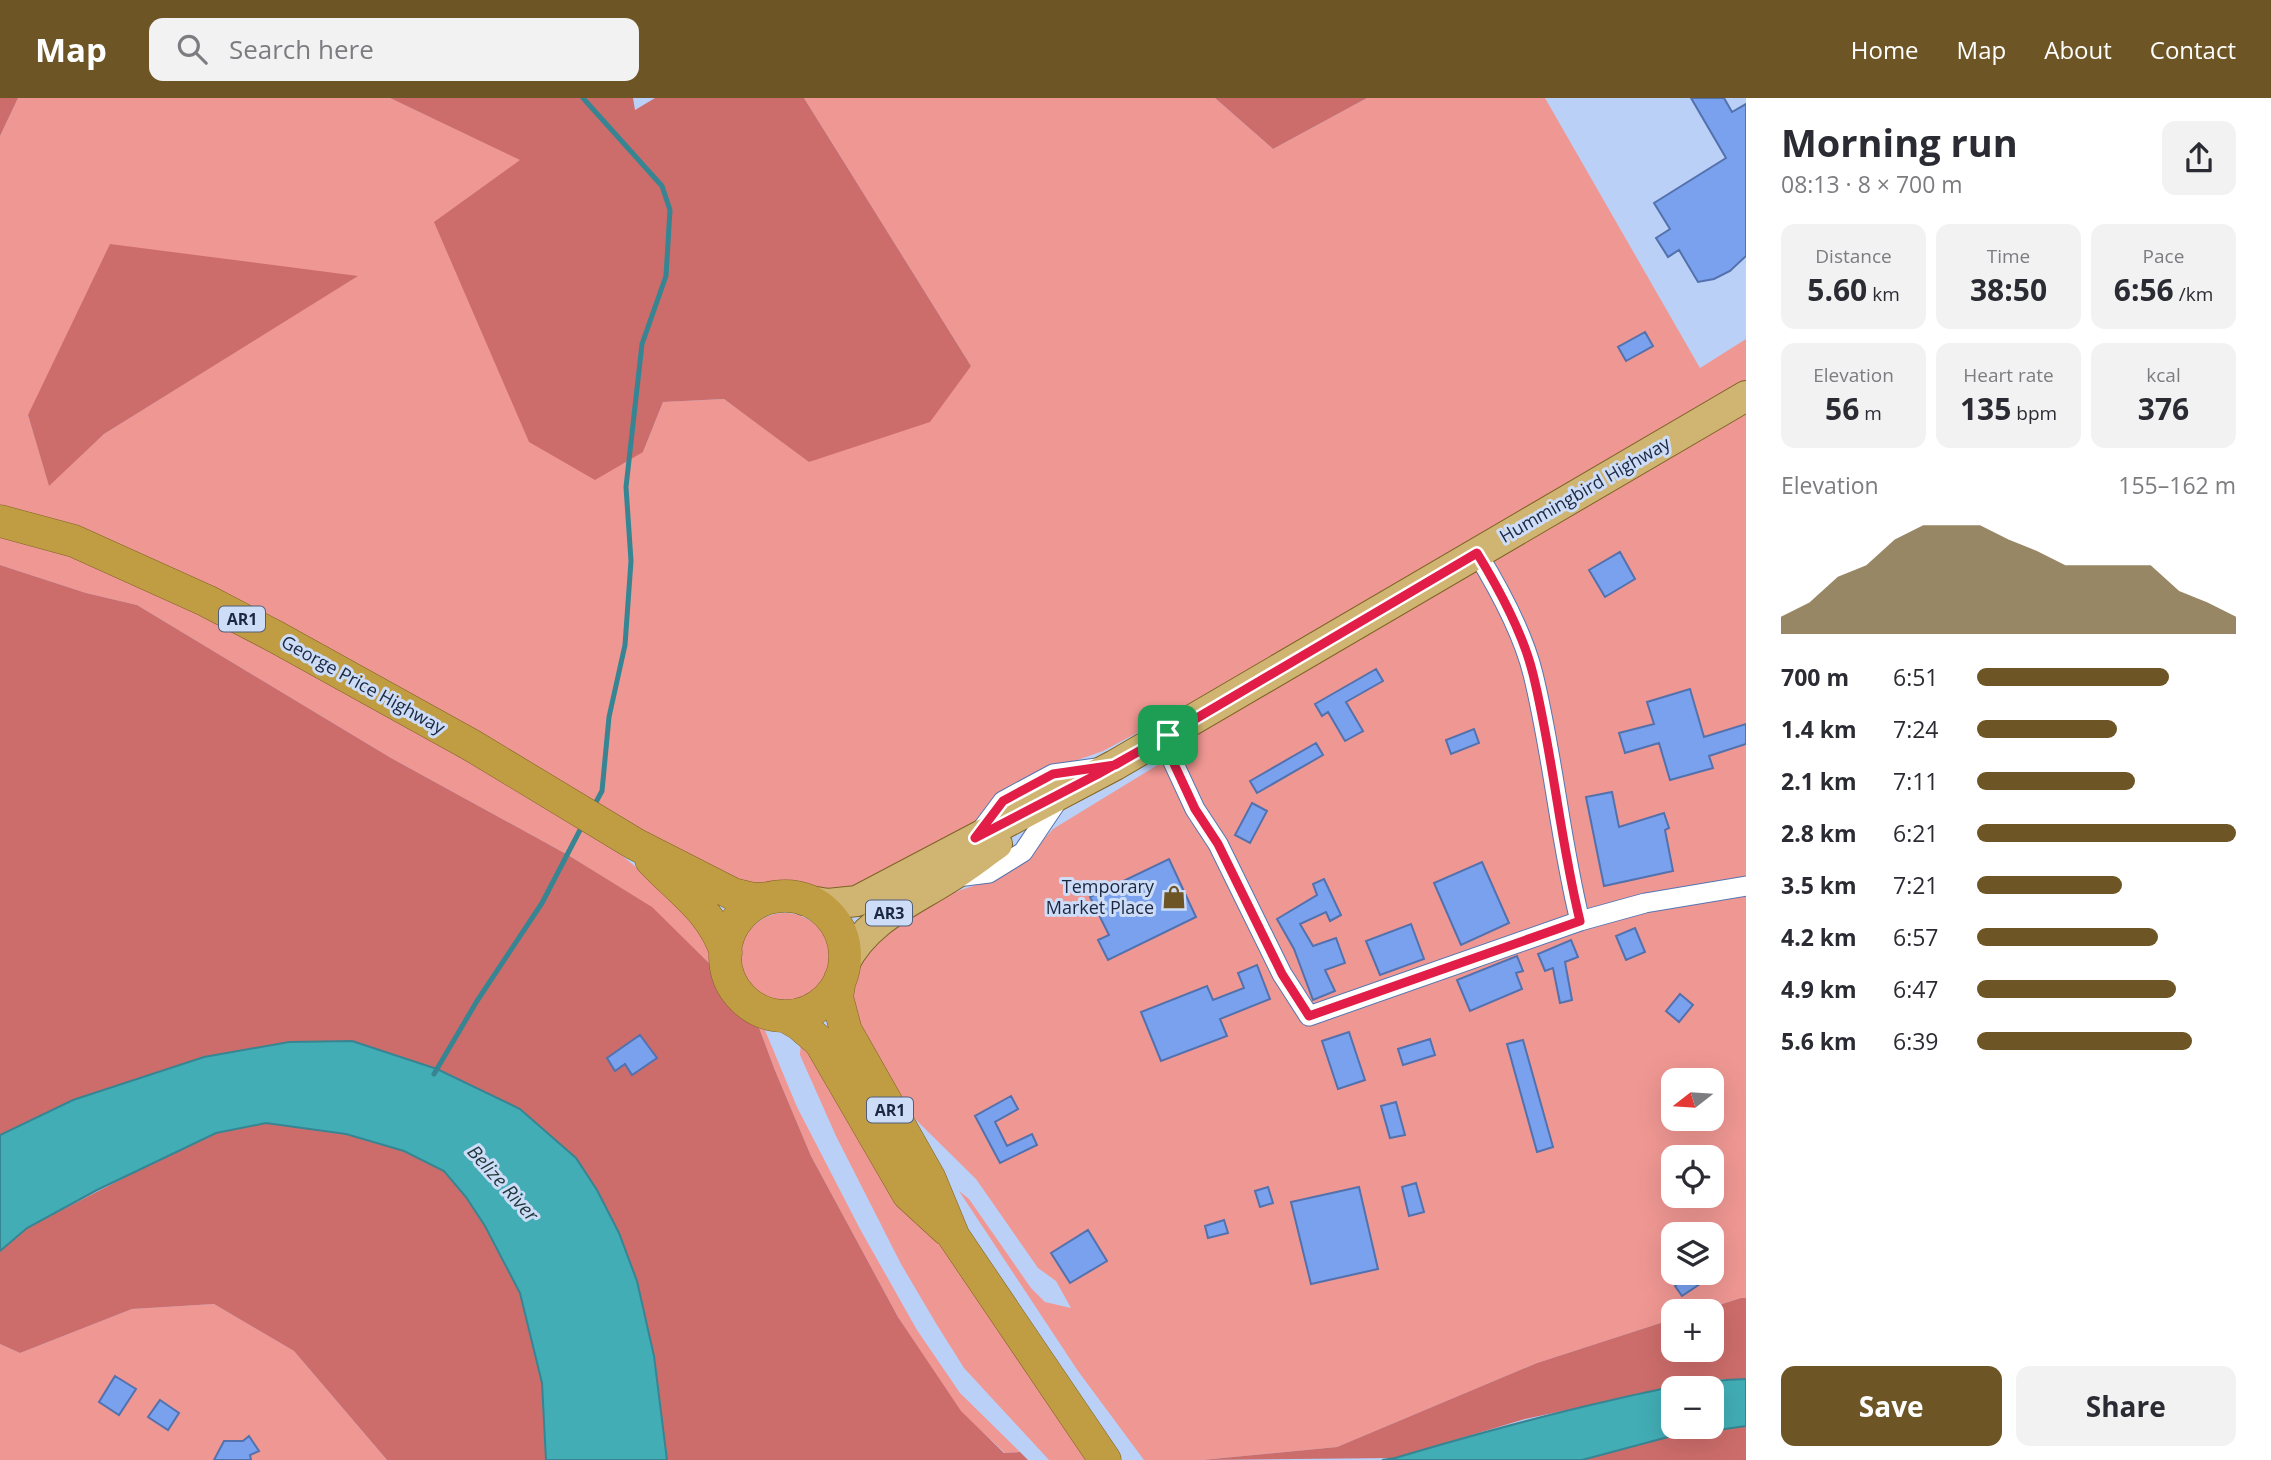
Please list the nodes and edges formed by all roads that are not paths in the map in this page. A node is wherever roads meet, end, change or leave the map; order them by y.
1 (1746, 396) edge
2 (0, 521) edge
3 (1477, 553) junction
4 (1162, 738) junction
5 (1107, 770) junction
6 (635, 844) junction
7 (1746, 886) edge
8 (770, 898) junction
9 (804, 900) junction
10 (1580, 921) junction
11 (726, 953) junction
12 (842, 972) junction
13 (785, 1016) junction
14 (954, 1237) junction
15 (1105, 1460) edge

1 - 3 main road, Hummingbird Highway / AR3
2 - 6 highway, George Price Highway / AR1
3 - 4 main road, Hummingbird Highway / AR3
3 - 10 street
4 - 5 main road, Hummingbird Highway / AR3
4 - 10 street
5 - 9 main road, Hummingbird Highway / AR3
5 - 12 main road, Hummingbird Highway / AR3
6 - 8 highway, George Price Highway / AR1
6 - 11 highway, George Price Highway / AR1
7 - 10 street
8 - 9 highway
8 - 11 highway
9 - 12 highway
11 - 13 highway
12 - 13 highway
12 - 14 highway, AR1
13 - 14 highway, AR1
14 - 15 highway, AR1

